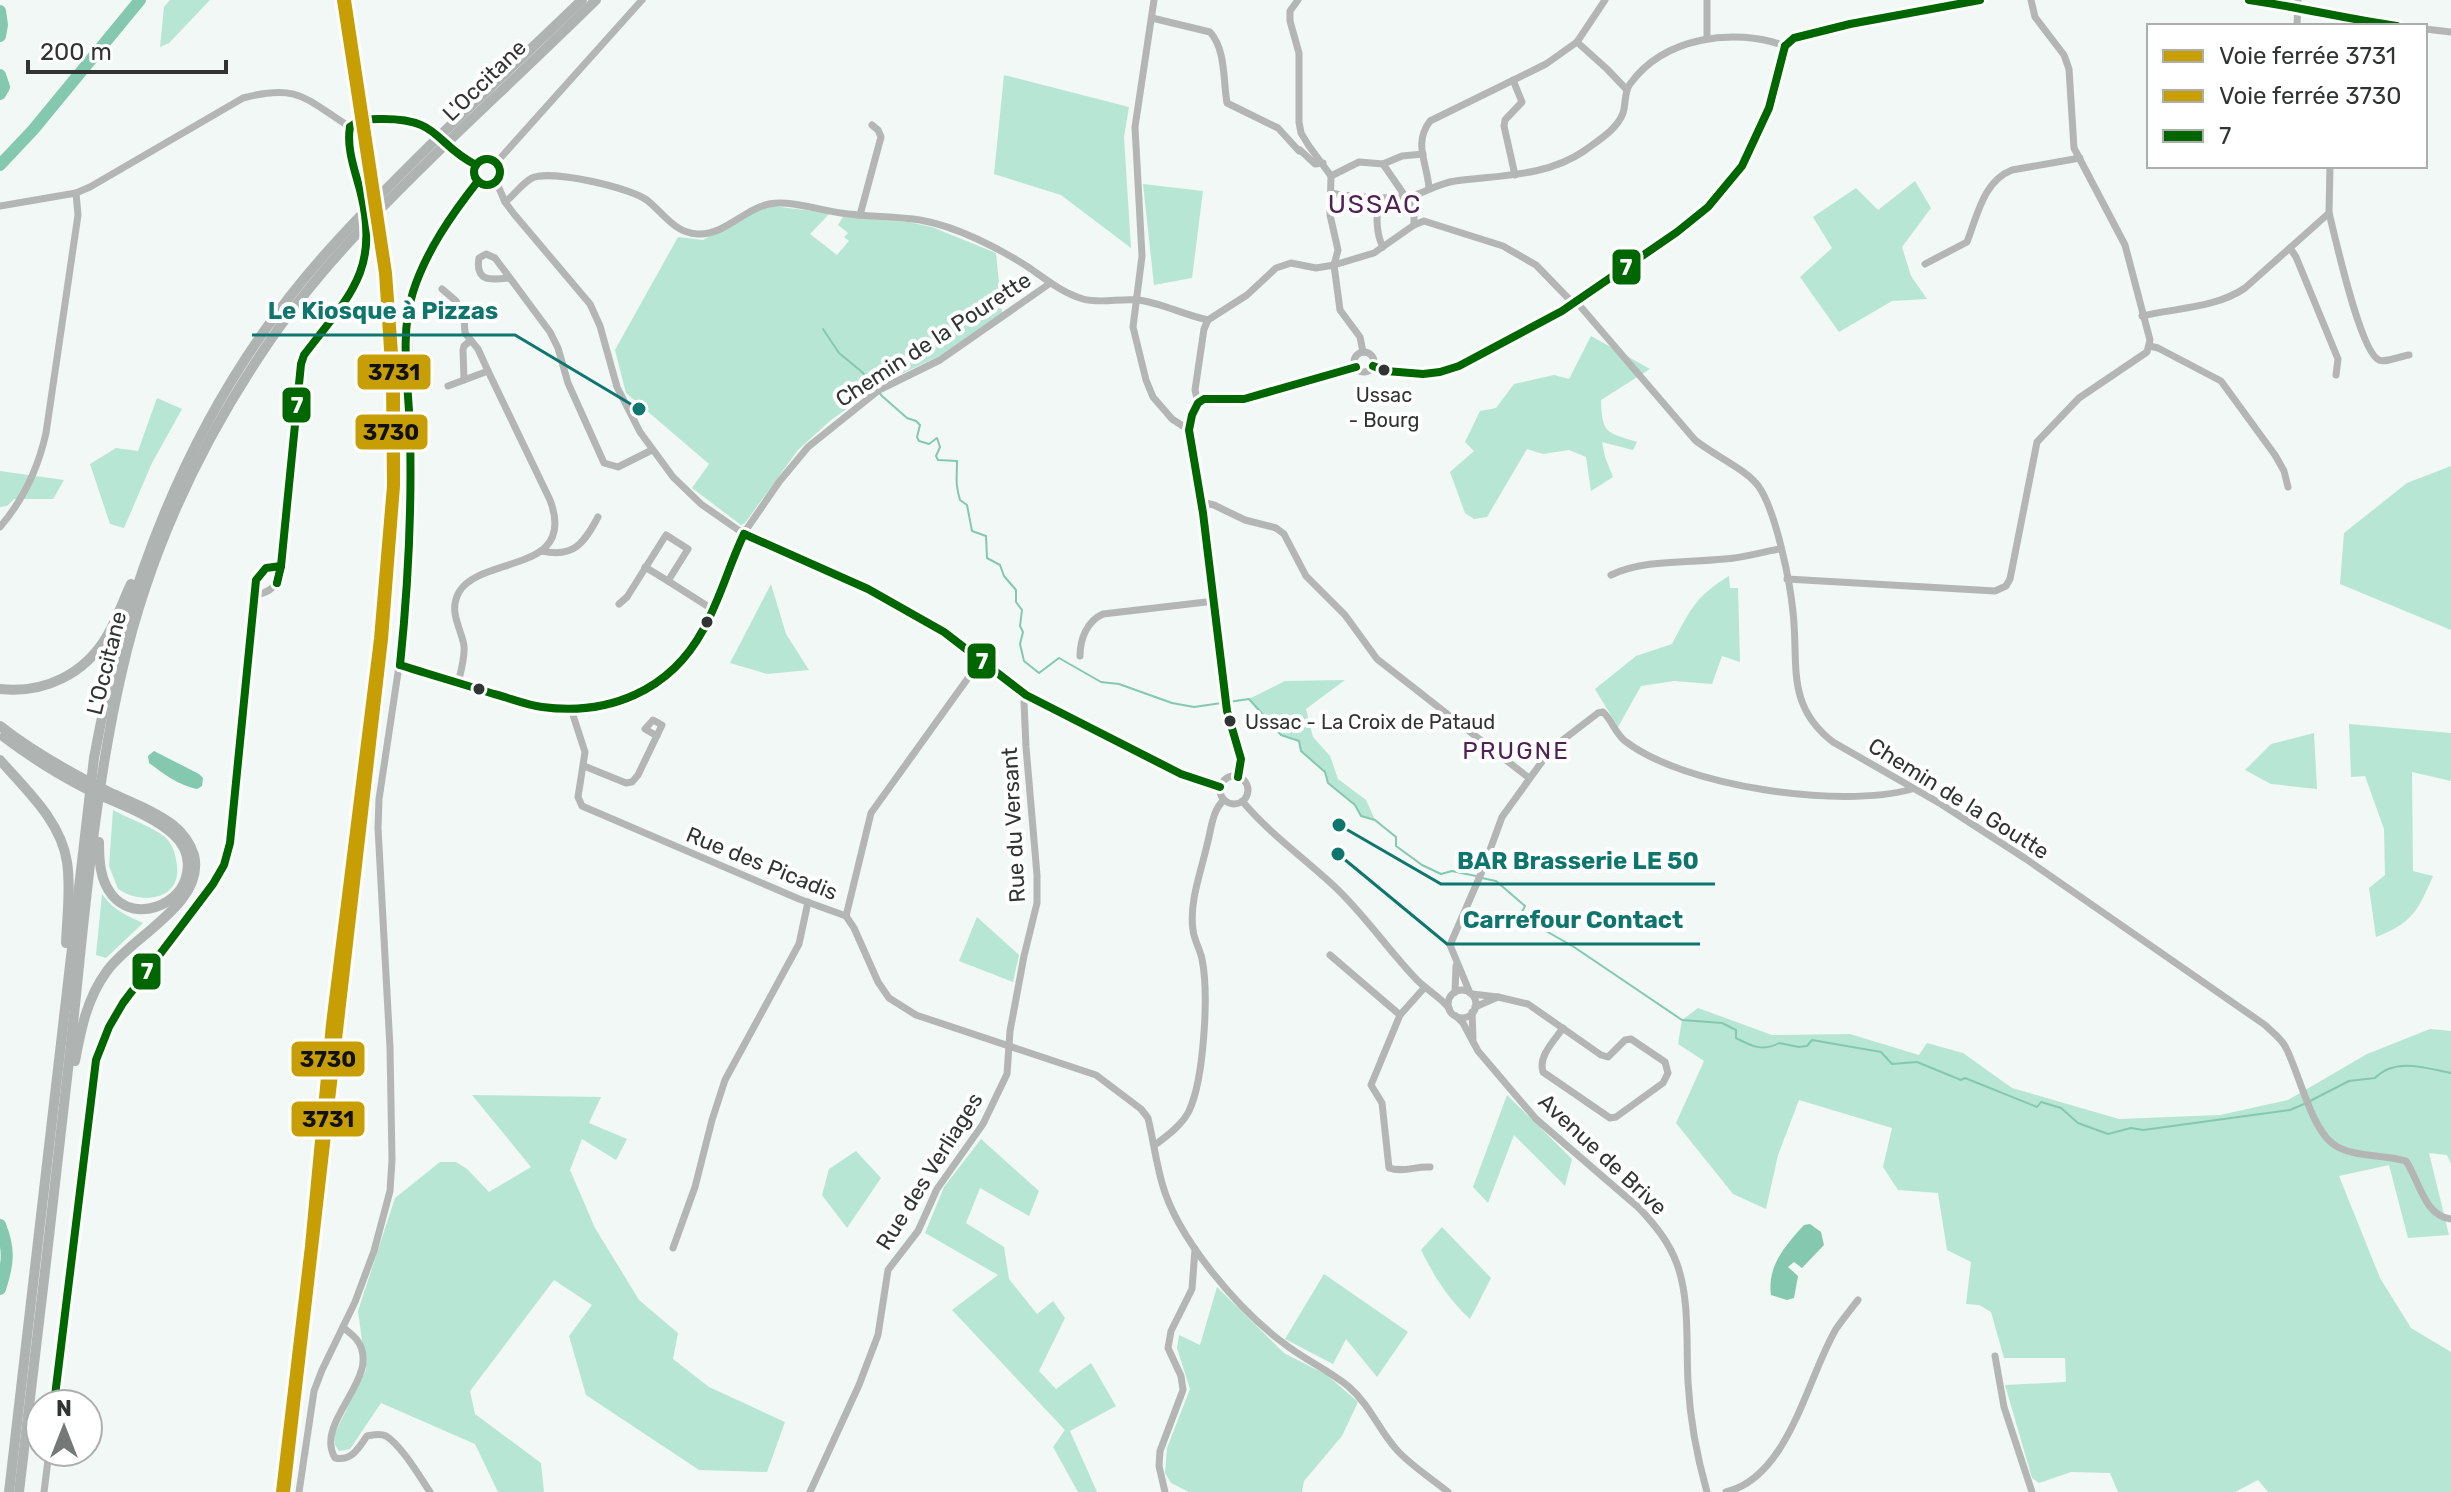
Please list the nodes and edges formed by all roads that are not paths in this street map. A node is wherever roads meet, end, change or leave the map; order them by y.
1 (582, 0) edge
2 (596, 0) edge
3 (642, 0) edge
4 (1154, 0) edge
5 (1298, 0) edge
6 (1605, 0) edge
7 (1707, 0) edge
8 (1980, 0) edge
9 (2031, 0) edge
10 (2249, 0) edge
11 (2298, 3) edge
12 (1152, 18) junction
13 (2297, 24) edge
14 (2383, 24) edge
15 (2427, 29) edge
16 (2451, 32) edge
17 (1707, 38) junction
18 (1577, 42) junction
19 (1785, 46) junction
20 (1513, 80) junction
21 (1627, 90) junction
22 (872, 125) dead end
23 (350, 127) junction
24 (437, 133) dead end
25 (1309, 146) junction
26 (453, 150) dead end
27 (1299, 151) junction
28 (1423, 154) junction
29 (2080, 158) junction
30 (496, 163) junction
31 (1323, 163) junction
32 (1383, 164) junction
33 (476, 165) junction
34 (2330, 168) edge
35 (1515, 175) junction
36 (1331, 176) junction
37 (478, 181) junction
38 (496, 181) junction
39 (1429, 188) junction
40 (393, 190) junction
41 (76, 193) junction
42 (1331, 193) junction
43 (1409, 196) junction
44 (1378, 197) junction
45 (505, 202) junction
46 (0, 206) edge
47 (2329, 213) junction
48 (860, 215) junction
49 (1414, 225) junction
50 (351, 234) junction
51 (1383, 247) junction
52 (2290, 248) junction
53 (1925, 264) dead end
54 (1334, 265) junction
55 (508, 278) dead end
56 (1049, 284) junction
57 (442, 289) dead end
58 (1136, 300) junction
59 (1574, 302) junction
60 (2142, 316) junction
61 (1208, 320) junction
62 (470, 341) junction
63 (2150, 346) junction
64 (1363, 352) junction
65 (2409, 355) dead end
66 (1373, 366) junction
67 (1356, 367) junction
68 (488, 371) junction
69 (2336, 375) dead end
70 (464, 380) junction
71 (448, 386) dead end
72 (1198, 403) junction
73 (1189, 430) junction
74 (652, 450) junction
75 (2288, 487) dead end
76 (1201, 502) junction
77 (598, 517) dead end
78 (0, 527) edge
79 (744, 534) junction
80 (150, 546) junction
81 (1780, 549) junction
82 (542, 551) junction
83 (281, 566) junction
84 (645, 567) junction
85 (1611, 575) dead end
86 (1787, 579) junction
87 (668, 581) junction
88 (255, 595) junction
89 (1215, 601) junction
90 (619, 604) dead end
91 (712, 609) junction
92 (1080, 656) dead end
93 (981, 660) junction
94 (400, 665) junction
95 (458, 683) junction
96 (0, 689) edge
97 (1026, 695) junction
98 (571, 709) junction
99 (0, 726) edge
100 (0, 734) edge
101 (657, 736) dead end
102 (0, 760) edge
103 (584, 766) junction
104 (1238, 777) junction
105 (1529, 778) junction
106 (79, 781) junction
107 (1220, 787) junction
108 (1912, 789) junction
109 (99, 800) junction
110 (1224, 800) junction
111 (119, 801) junction
112 (1243, 802) junction
113 (808, 902) junction
114 (846, 916) junction
115 (1330, 955) dead end
116 (1456, 964) junction
117 (1428, 989) junction
118 (1454, 992) junction
119 (1471, 994) junction
120 (1498, 997) junction
121 (1449, 1008) junction
122 (1474, 1010) junction
123 (1400, 1015) junction
124 (1456, 1016) junction
125 (1563, 1028) junction
126 (63, 1029) junction
127 (1474, 1045) junction
128 (1009, 1047) junction
129 (65, 1101) junction
130 (1155, 1145) junction
131 (1430, 1167) dead end
132 (2451, 1219) edge
133 (673, 1248) dead end
134 (1195, 1249) junction
135 (1858, 1300) dead end
136 (343, 1327) junction
137 (1995, 1356) dead end
138 (56, 1388) edge
139 (47, 1468) edge
140 (9, 1492) edge
141 (19, 1492) edge
142 (44, 1492) edge
143 (299, 1492) edge
144 (430, 1492) edge
145 (810, 1492) edge
146 (1165, 1492) edge
147 (1448, 1492) edge
148 (1707, 1492) edge
149 (1726, 1492) edge
150 (2032, 1492) edge

1 - 40 highway, L'Occitane
2 - 40 highway, L'Occitane
3 - 30 street
4 - 12 street
5 - 25 street
6 - 18 street
7 - 17 street
8 - 19 street
9 - 29 street
10 - 11 street
11 - 13 street
11 - 14 street
12 - 27 street
12 - 58 street
15 - 16 street
17 - 19 street
17 - 21 street
18 - 20 street
18 - 21 street
19 - 59 street
20 - 28 street
20 - 35 street
21 - 35 street
22 - 48 street
23 - 24 street
23 - 41 street
23 - 83 street
25 - 27 street
25 - 31 street
26 - 33 street
27 - 31 street
28 - 32 street
28 - 39 street
29 - 53 street
29 - 60 street
30 - 33 street
30 - 38 street
31 - 36 street
32 - 36 street
32 - 43 street
33 - 37 street
34 - 47 street
35 - 39 street
36 - 42 street
37 - 38 street
37 - 94 street
38 - 45 street
39 - 43 street
40 - 50 highway, L'Occitane
41 - 46 street
41 - 78 street
42 - 44 street
42 - 54 street
43 - 44 street
43 - 49 street
44 - 51 street
45 - 48 street
45 - 74 street
47 - 52 street
47 - 65 street
48 - 56 street
49 - 51 street
49 - 59 street, Chemin de la Goutte
50 - 80 highway, L'Occitane
50 - 109 highway, L'Occitane
51 - 54 street
52 - 60 street
52 - 69 street
54 - 61 street
54 - 64 street
55 - 74 street
56 - 58 street
56 - 79 street, Chemin de la Pourette
57 - 62 street
58 - 61 street
58 - 73 street
59 - 66 street
59 - 81 street, Chemin de la Goutte
60 - 63 street
61 - 72 street
62 - 68 street
62 - 70 street
63 - 75 street
63 - 86 street
64 - 66 street
64 - 67 street
66 - 67 street
67 - 72 street
68 - 70 street
68 - 82 street
70 - 71 street
72 - 73 street
73 - 76 street
74 - 79 street
76 - 89 street
76 - 105 street
77 - 82 street
79 - 91 street, Chemin de la Pourette
79 - 93 street
80 - 96 highway
80 - 126 highway, L'Occitane
81 - 85 street
81 - 86 street, Chemin de la Goutte
82 - 95 street
83 - 88 street
83 - 88 street
84 - 87 street
84 - 87 street
84 - 90 street
86 - 108 street, Chemin de la Goutte
87 - 91 street
88 - 138 street
89 - 92 street
89 - 104 street
91 - 98 street, Chemin de la Pourette
93 - 97 street
93 - 114 street
94 - 95 street, Chemin de la Pourette
94 - 136 street
95 - 98 street, Chemin de la Pourette
97 - 107 street
97 - 128 street, Rue du Versant
98 - 103 street
99 - 106 highway
100 - 106 highway
101 - 103 street
102 - 126 highway
103 - 113 street, Rue des Picadis
104 - 107 street
104 - 112 street
105 - 108 street
105 - 116 street
106 - 111 highway
107 - 110 street
108 - 132 street, Chemin de la Goutte
109 - 111 highway
109 - 129 highway, L'Occitane
110 - 112 street
110 - 130 street
111 - 129 highway
112 - 117 street
113 - 114 street, Rue des Picadis
113 - 133 street
114 - 128 street, Rue des Picadis
115 - 123 street
116 - 118 street
116 - 119 street
117 - 118 street
117 - 121 street
117 - 123 street
118 - 119 street
118 - 121 street
119 - 120 street
119 - 122 street
120 - 122 street
120 - 125 street
121 - 124 street
122 - 124 street
122 - 127 street
123 - 131 street
124 - 127 street, Avenue de Brive
125 - 125 street
126 - 140 highway, L'Occitane
127 - 148 street, Avenue de Brive
128 - 130 street, Rue des Picadis
128 - 145 street, Rue des Verliages
129 - 141 highway, L'Occitane
130 - 134 street, Rue des Picadis
134 - 146 street
134 - 147 street, Rue des Picadis
135 - 149 street
136 - 143 street
136 - 144 street
137 - 150 street
139 - 142 street

